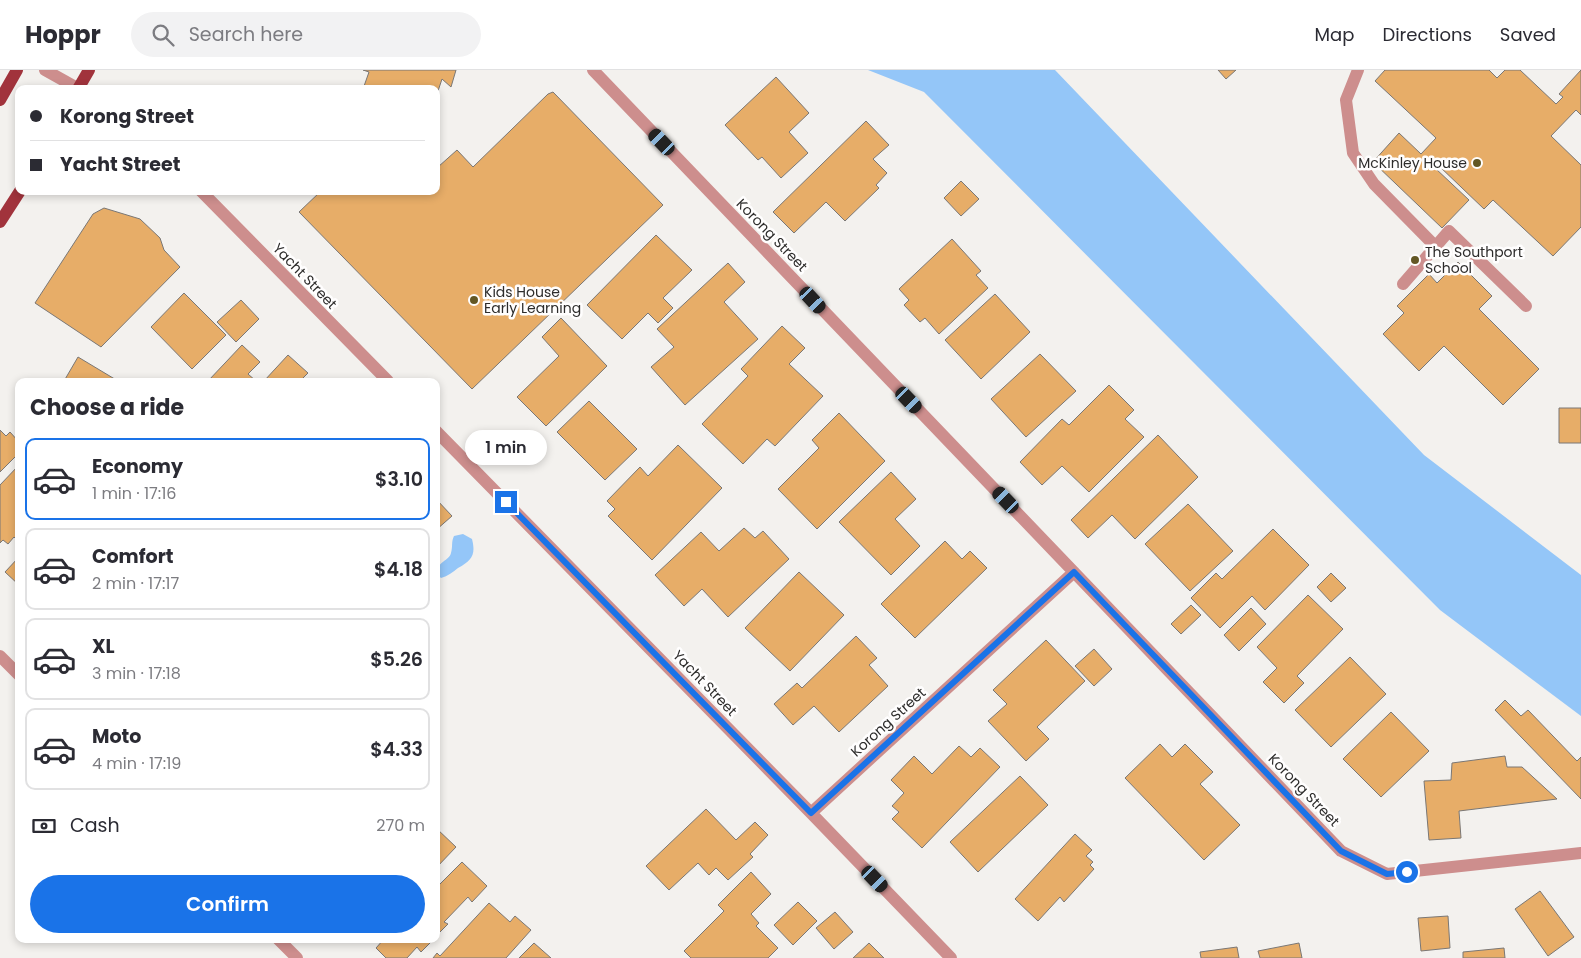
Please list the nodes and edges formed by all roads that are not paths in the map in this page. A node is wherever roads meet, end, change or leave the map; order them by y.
1 (17, 70) edge
2 (45, 70) edge
3 (89, 70) edge
4 (593, 70) edge
5 (1358, 70) edge
6 (72, 85) edge
7 (81, 85) edge
8 (0, 100) edge
9 (17, 195) edge
10 (205, 195) edge
11 (0, 222) edge
12 (1435, 246) junction
13 (1402, 284) dead end
14 (1526, 306) dead end
15 (385, 378) edge
16 (440, 435) edge
17 (1074, 572) junction
18 (0, 656) edge
19 (15, 671) edge
20 (811, 813) junction
21 (1581, 853) edge
22 (282, 943) edge
23 (296, 958) edge
24 (951, 958) edge

1 - 8 main road
2 - 6 street
3 - 7 main road
4 - 17 street, Korong Street
5 - 12 street
9 - 11 main road
10 - 15 street, Yacht Street
12 - 13 street
12 - 14 street
16 - 20 street, Yacht Street
17 - 20 street, Korong Street
17 - 21 street, Korong Street
18 - 19 street
20 - 24 street, Yacht Street
22 - 23 street

